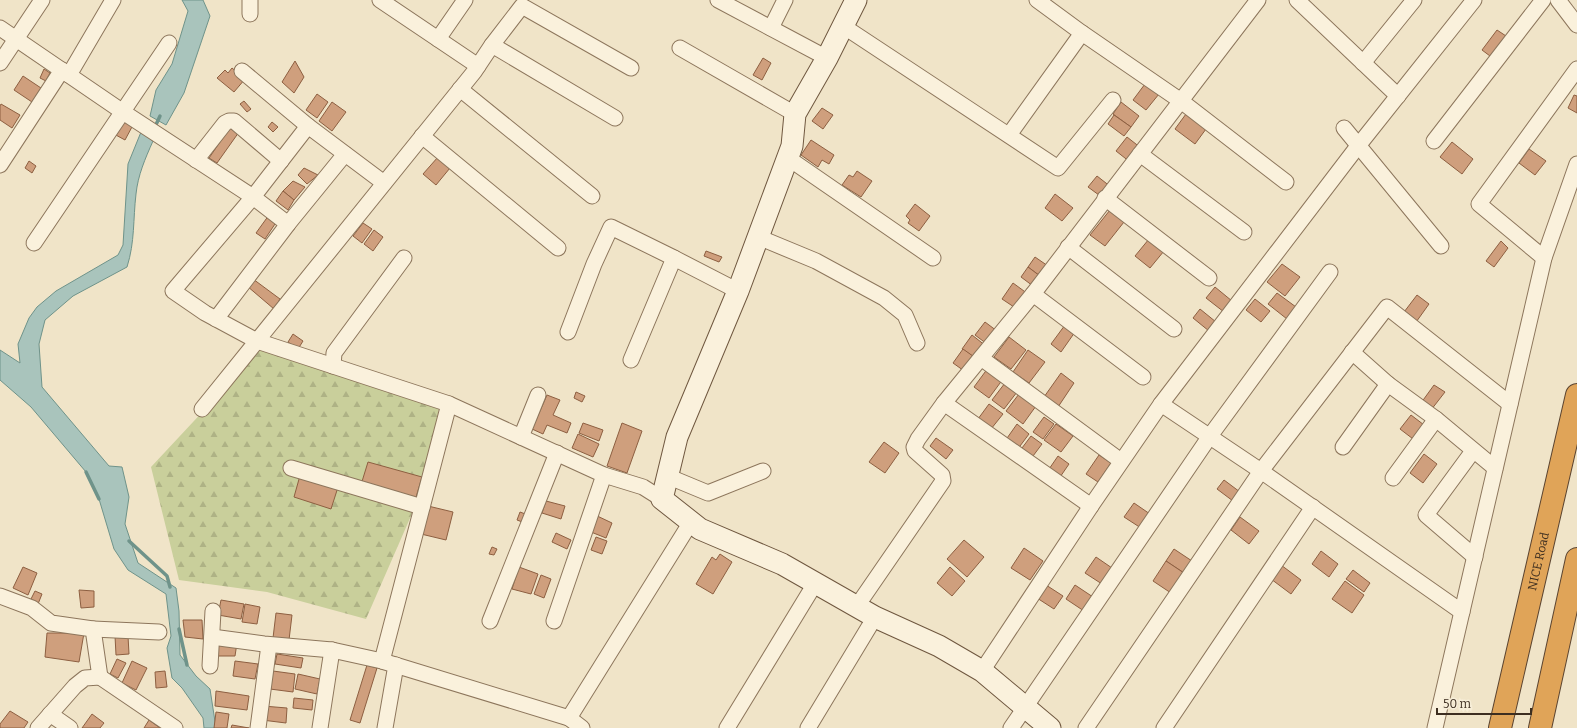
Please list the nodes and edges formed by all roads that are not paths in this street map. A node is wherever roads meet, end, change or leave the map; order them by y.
1 (42, 0) edge
2 (113, 0) edge
3 (465, 0) edge
4 (718, 0) edge
5 (785, 0) edge
6 (856, 0) edge
7 (1037, 0) edge
8 (1258, 0) edge
9 (1297, 0) edge
10 (1414, 0) edge
11 (1474, 0) edge
12 (1543, 0) edge
13 (1558, 0) edge
14 (387, 2) edge
15 (1577, 25) edge
16 (844, 26) junction
17 (0, 28) edge
18 (771, 28) junction
19 (1082, 33) junction
20 (438, 39) junction
21 (16, 40) junction
22 (169, 43) dead end
23 (492, 46) junction
24 (680, 48) dead end
25 (828, 58) junction
26 (0, 63) edge
27 (1363, 63) junction
28 (478, 66) junction
29 (631, 68) dead end
30 (1577, 69) edge
31 (242, 71) dead end
32 (65, 72) junction
33 (460, 89) junction
34 (1398, 96) junction
35 (1113, 100) dead end
36 (1181, 101) junction
37 (123, 112) junction
38 (795, 114) junction
39 (615, 118) dead end
40 (308, 126) junction
41 (1344, 128) dead end
42 (1009, 135) junction
43 (422, 136) junction
44 (1434, 141) dead end
45 (1358, 146) junction
46 (345, 154) junction
47 (1140, 154) junction
48 (788, 158) junction
49 (196, 160) junction
50 (281, 161) junction
51 (1577, 164) edge
52 (0, 166) edge
53 (1286, 182) dead end
54 (384, 183) junction
55 (592, 196) dead end
56 (253, 197) junction
57 (1106, 198) junction
58 (288, 224) junction
59 (1244, 232) dead end
60 (758, 236) junction
61 (34, 243) dead end
62 (1441, 246) dead end
63 (558, 248) dead end
64 (1068, 248) junction
65 (404, 258) dead end
66 (674, 258) junction
67 (933, 258) dead end
68 (1544, 258) junction
69 (1330, 272) dead end
70 (1209, 278) dead end
71 (738, 291) junction
72 (1033, 294) junction
73 (216, 319) junction
74 (1174, 329) dead end
75 (568, 332) dead end
76 (257, 341) junction
77 (917, 343) dead end
78 (1352, 352) junction
79 (981, 358) junction
80 (631, 360) dead end
81 (333, 366) junction
82 (1143, 377) dead end
83 (1388, 384) junction
84 (538, 395) dead end
85 (1577, 395) edge
86 (944, 403) junction
87 (449, 404) junction
88 (1161, 404) junction
89 (1510, 404) junction
90 (202, 409) dead end
91 (1436, 419) junction
92 (1210, 436) junction
93 (521, 437) junction
94 (1343, 447) dead end
95 (1473, 451) junction
96 (557, 453) junction
97 (1121, 461) junction
98 (291, 468) dead end
99 (1495, 468) junction
100 (763, 471) dead end
101 (1261, 471) junction
102 (604, 474) junction
103 (668, 476) junction
104 (1393, 478) dead end
105 (662, 499) junction
106 (1091, 506) junction
107 (422, 507) junction
108 (1313, 507) junction
109 (691, 522) junction
110 (1475, 556) junction
111 (1577, 559) edge
112 (816, 582) junction
113 (0, 596) edge
114 (857, 606) junction
115 (214, 611) dead end
116 (1462, 612) junction
117 (875, 617) junction
118 (490, 621) dead end
119 (554, 621) dead end
120 (93, 629) junction
121 (159, 632) dead end
122 (212, 637) junction
123 (269, 645) junction
124 (332, 650) junction
125 (389, 663) junction
126 (210, 666) dead end
127 (982, 671) junction
128 (100, 677) junction
129 (1025, 707) junction
130 (50, 714) junction
131 (569, 718) junction
132 (38, 728) edge
133 (70, 728) edge
134 (175, 728) edge
135 (258, 728) edge
136 (320, 728) edge
137 (385, 728) edge
138 (582, 728) edge
139 (727, 728) edge
140 (808, 728) edge
141 (1011, 728) edge
142 (1050, 728) edge
143 (1086, 728) edge
144 (1164, 728) edge
145 (1435, 728) edge
146 (1500, 728) edge
147 (1540, 728) edge

1 - 21 street
2 - 32 street
3 - 20 street
4 - 18 street
5 - 18 street
6 - 16 street
7 - 19 street
8 - 36 street
9 - 27 street
10 - 27 street
11 - 34 street
12 - 44 street
13 - 15 street
14 - 20 street
16 - 25 street
16 - 42 street
17 - 21 street
18 - 25 street
19 - 36 street
19 - 42 street
20 - 28 street
21 - 26 street
21 - 32 street
22 - 37 street
23 - 28 street
23 - 29 street
23 - 39 street
24 - 38 street
25 - 38 street
27 - 34 street
28 - 33 street
30 - 68 street
31 - 40 street
32 - 37 street
32 - 52 street
33 - 43 street
33 - 55 street
34 - 45 street
35 - 42 street
36 - 47 street
36 - 53 street
37 - 49 street
37 - 61 street
38 - 48 street
40 - 46 street
40 - 50 street
41 - 45 street
43 - 54 street
43 - 63 street
45 - 62 street
45 - 88 street
46 - 54 street
46 - 58 street
47 - 57 street
47 - 59 street
48 - 60 street
48 - 67 street
49 - 50 street
49 - 56 street
50 - 56 street
51 - 68 street
54 - 76 street
56 - 58 street
56 - 73 street
57 - 64 street
57 - 70 street
58 - 73 street
60 - 71 street
60 - 77 street
64 - 72 street
64 - 74 street
65 - 81 street
66 - 71 street
66 - 75 street
66 - 80 street
68 - 89 street
69 - 92 street
71 - 103 street
72 - 79 street
72 - 82 street
73 - 76 street
76 - 81 street
76 - 90 street
78 - 83 street
78 - 89 street
78 - 101 street
79 - 86 street
79 - 97 street
81 - 87 street
83 - 91 street
83 - 94 street
84 - 93 street
85 - 146 highway, NICE Road
86 - 106 street
86 - 114 street
87 - 93 street
87 - 107 street
88 - 92 street
88 - 97 street
89 - 99 street
91 - 95 street
91 - 104 street
92 - 101 street
92 - 129 street
93 - 96 street
95 - 99 street
95 - 110 street
96 - 102 street
96 - 118 street
97 - 106 street
98 - 107 street
99 - 110 street
100 - 103 street
101 - 108 street
101 - 143 street
102 - 105 street
102 - 119 street
103 - 105 street
105 - 109 street
106 - 127 street
107 - 125 street
108 - 116 street
108 - 144 street
109 - 112 street
109 - 131 street
110 - 116 street
111 - 147 highway
112 - 114 street
112 - 139 street
113 - 120 street
114 - 117 street
115 - 122 street
116 - 145 street
117 - 127 street
117 - 140 street
120 - 121 street
120 - 128 street
122 - 123 street
122 - 126 street
123 - 124 street
123 - 135 street
124 - 125 street
124 - 136 street
125 - 131 street
125 - 137 street
127 - 129 street
128 - 130 street
128 - 134 street
129 - 141 street
129 - 142 street
130 - 132 street
130 - 133 street
131 - 138 street

